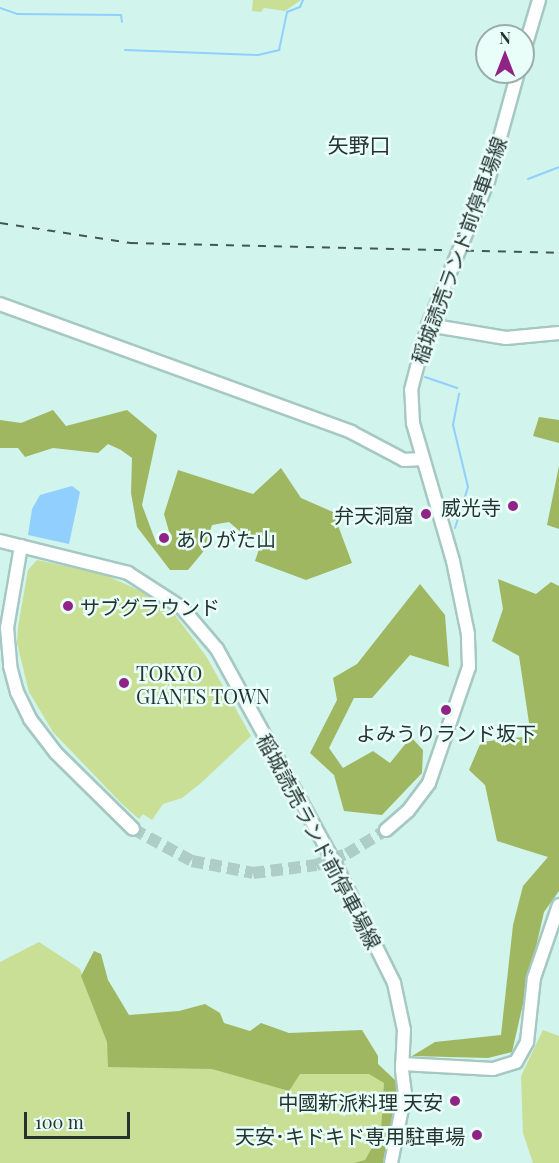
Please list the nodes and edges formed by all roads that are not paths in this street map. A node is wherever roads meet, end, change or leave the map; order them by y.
1 (539, 0) edge
2 (532, 24) edge
3 (515, 84) edge
4 (0, 304) edge
5 (428, 325) junction
6 (559, 333) edge
7 (423, 459) junction
8 (0, 542) edge
9 (21, 546) junction
10 (133, 829) tunnel mouth
11 (386, 830) tunnel mouth
12 (559, 905) edge
13 (402, 1064) junction
14 (391, 1163) edge

1 - 2 main road
3 - 5 main road, 稲城読売ランド前停車場線
4 - 7 main road
5 - 6 main road
5 - 7 main road, 稲城読売ランド前停車場線
7 - 11 main road, 稲城読売ランド前停車場線
8 - 9 main road, 稲城読売ランド前停車場線
9 - 10 main road
9 - 13 main road, 稲城読売ランド前停車場線
12 - 13 main road
13 - 14 main road, 稲城読売ランド前停車場線

